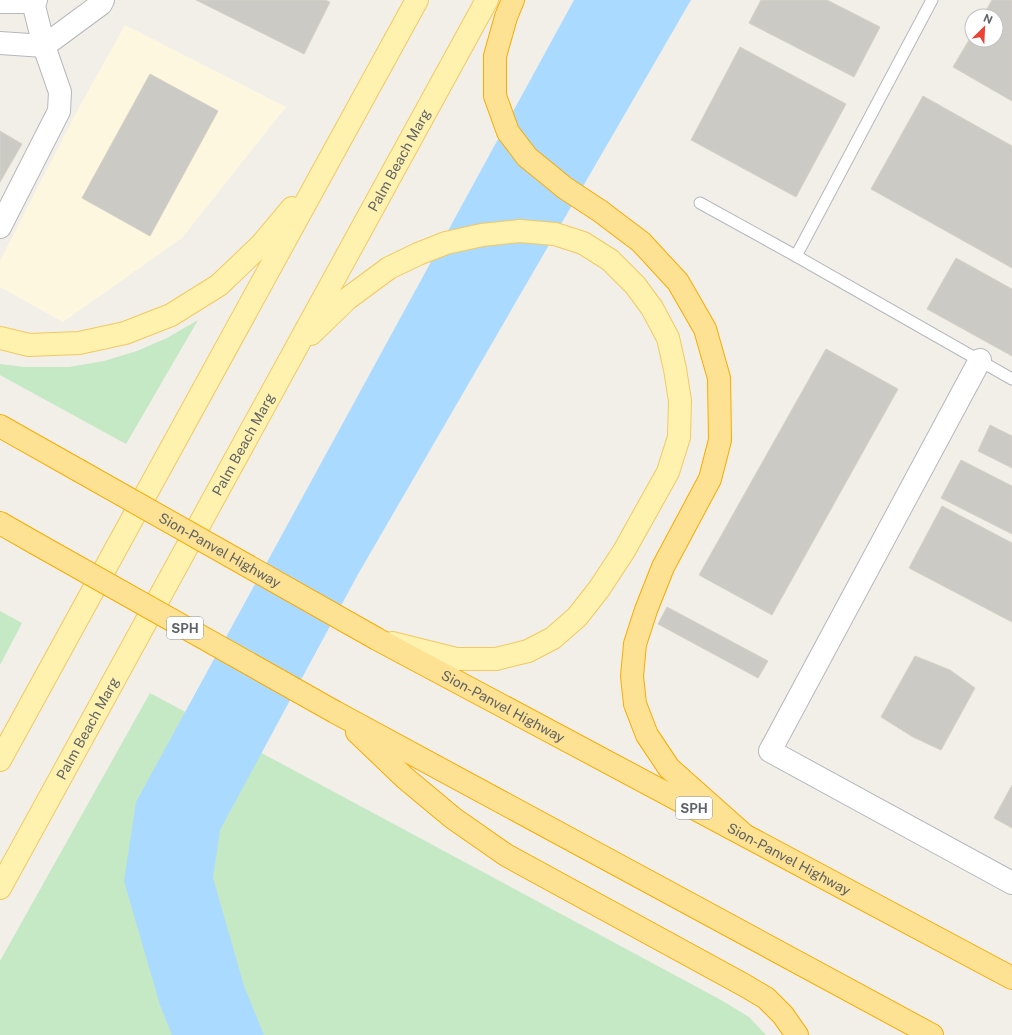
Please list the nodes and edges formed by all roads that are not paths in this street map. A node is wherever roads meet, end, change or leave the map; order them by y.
1 (103, 0) edge
2 (417, 0) edge
3 (487, 0) edge
4 (513, 0) edge
5 (932, 0) edge
6 (34, 1) edge
7 (0, 2) edge
8 (0, 43) edge
9 (44, 46) junction
10 (325, 168) junction
11 (700, 203) dead end
12 (0, 227) edge
13 (796, 256) junction
14 (0, 338) edge
15 (296, 349) junction
16 (980, 360) junction
17 (1012, 379) edge
18 (0, 426) edge
19 (0, 523) edge
20 (377, 639) junction
21 (335, 712) junction
22 (0, 760) edge
23 (742, 833) junction
24 (1012, 883) edge
25 (0, 888) edge
26 (1012, 978) edge
27 (798, 1035) edge
28 (932, 1035) edge

1 - 9 street
2 - 10 main road
3 - 15 main road, Palm Beach Marg
4 - 23 highway
5 - 13 lane
6 - 7 street
6 - 9 street
8 - 9 street
9 - 12 street
10 - 14 main road
10 - 22 main road
11 - 13 lane
13 - 16 lane
15 - 20 main road
15 - 25 main road, Palm Beach Marg
16 - 17 lane
16 - 24 street
18 - 20 highway, Sion-Panvel Highway / SPH, bridge
19 - 21 highway, SPH, bridge
20 - 23 highway, Sion-Panvel Highway / SPH
21 - 27 highway
21 - 28 highway, SPH
23 - 26 highway, Sion-Panvel Highway / SPH

